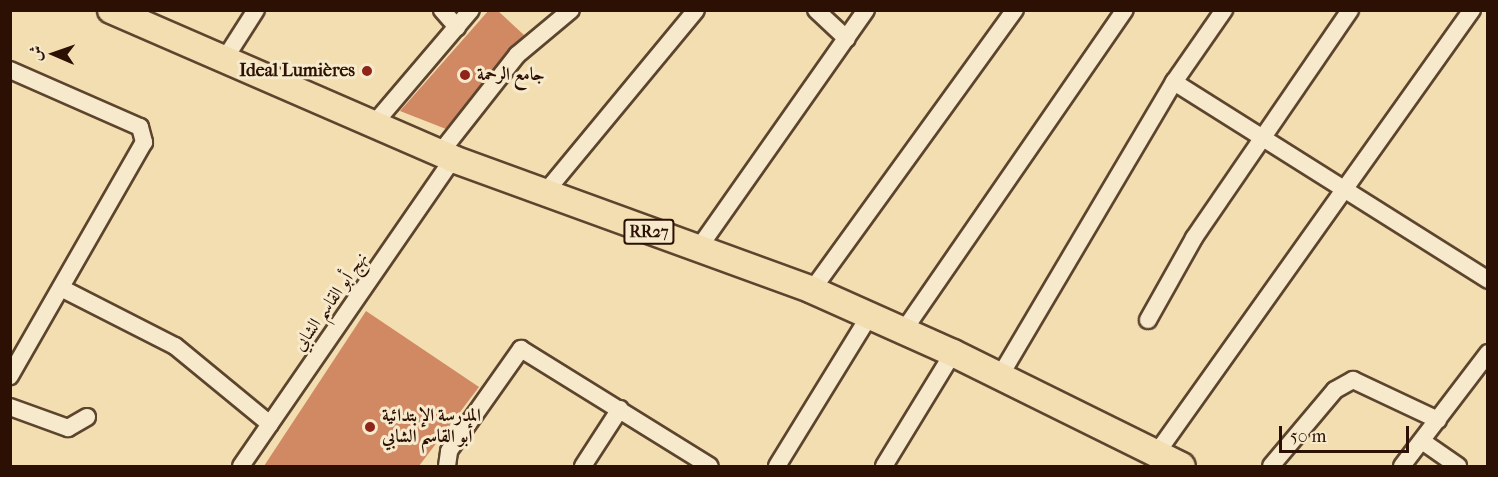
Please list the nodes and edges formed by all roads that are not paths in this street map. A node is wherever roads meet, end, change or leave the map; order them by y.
1 (111, 10) edge
2 (256, 10) edge
3 (442, 10) edge
4 (471, 10) edge
5 (571, 10) edge
6 (696, 10) edge
7 (816, 10) edge
8 (866, 10) edge
9 (1014, 10) edge
10 (1125, 10) edge
11 (1224, 10) edge
12 (1350, 10) edge
13 (1472, 10) edge
14 (457, 27) junction
15 (847, 39) junction
16 (224, 60) junction
17 (10, 70) edge
18 (1173, 82) junction
19 (373, 125) junction
20 (1262, 136) junction
21 (446, 156) junction
22 (1343, 187) junction
23 (543, 195) junction
24 (698, 249) junction
25 (1488, 280) edge
26 (61, 288) junction
27 (812, 290) junction
28 (870, 315) junction
29 (1148, 321) dead end
30 (904, 330) junction
31 (953, 352) junction
32 (1488, 353) edge
33 (10, 376) edge
34 (1000, 376) junction
35 (10, 407) edge
36 (620, 409) junction
37 (87, 417) dead end
38 (1438, 420) junction
39 (270, 424) junction
40 (1422, 441) junction
41 (1156, 454) junction
42 (241, 466) edge
43 (447, 466) edge
44 (583, 466) edge
45 (710, 466) edge
46 (777, 466) edge
47 (884, 466) edge
48 (1182, 466) edge
49 (1271, 466) edge
50 (1402, 466) edge
51 (1458, 466) edge

1 - 16 highway, RR27
2 - 16 street
3 - 14 street
4 - 14 street
5 - 21 street, نهج أبو القاسم الشابي
6 - 23 street
7 - 15 street
8 - 15 street
9 - 27 street
10 - 30 street
11 - 18 street
12 - 20 street
13 - 22 street
14 - 19 street
15 - 24 street
16 - 19 highway, RR27
17 - 26 street
18 - 20 street
18 - 34 street
19 - 21 highway, RR27
20 - 22 street
20 - 29 street
21 - 23 highway, RR27
21 - 39 street, نهج أبو القاسم الشابي
22 - 25 street
22 - 41 street
23 - 24 highway, RR27
24 - 27 highway, RR27
26 - 33 street
26 - 39 street
27 - 28 highway, RR27
28 - 30 highway, RR27
28 - 46 street
30 - 31 highway, RR27
31 - 34 highway, RR27
31 - 47 street
32 - 38 street
34 - 41 highway, RR27
35 - 37 street
36 - 43 street
36 - 44 street
36 - 45 street
38 - 40 street
38 - 49 street
39 - 42 street, نهج أبو القاسم الشابي
40 - 50 street
40 - 51 street
41 - 48 highway, RR27

